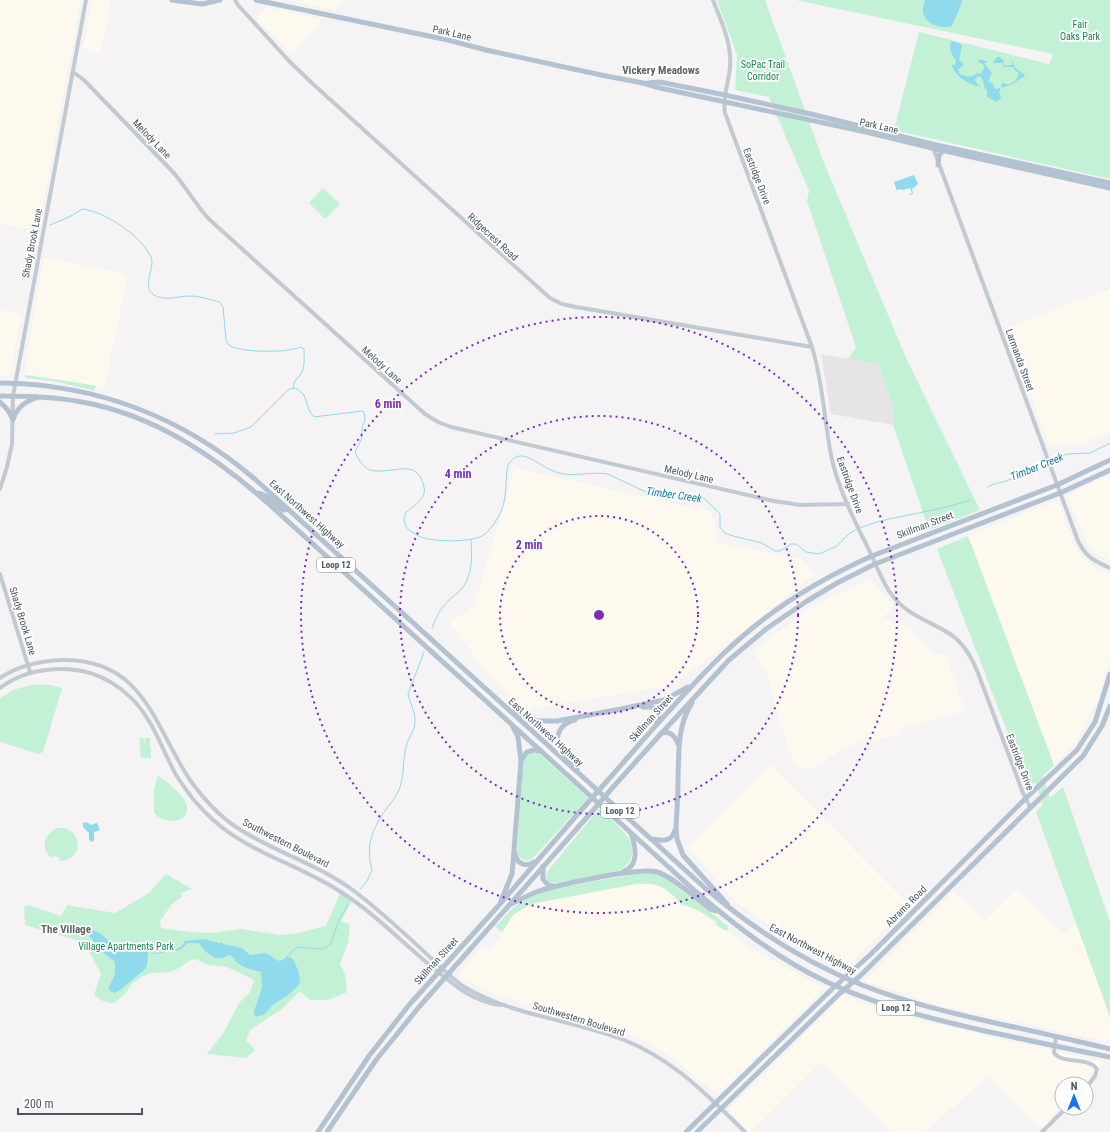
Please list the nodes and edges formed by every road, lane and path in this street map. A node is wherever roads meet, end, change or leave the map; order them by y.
1 (86, 0) edge
2 (172, 0) edge
3 (220, 0) edge
4 (235, 0) edge
5 (256, 0) edge
6 (713, 0) edge
7 (73, 72) junction
8 (644, 83) junction
9 (725, 95) junction
10 (724, 101) junction
11 (811, 114) junction
12 (810, 120) junction
13 (856, 127) junction
14 (932, 146) junction
15 (943, 151) junction
16 (938, 165) junction
17 (1110, 183) edge
18 (1110, 188) edge
19 (812, 348) junction
20 (0, 383) edge
21 (15, 383) junction
22 (97, 395) junction
23 (0, 396) edge
24 (13, 396) junction
25 (39, 397) junction
26 (0, 402) edge
27 (94, 404) junction
28 (12, 419) junction
29 (1110, 460) edge
30 (1110, 470) edge
31 (1057, 485) junction
32 (0, 489) edge
33 (255, 492) junction
34 (1060, 493) junction
35 (848, 504) junction
36 (288, 509) junction
37 (872, 556) junction
38 (875, 564) junction
39 (1110, 568) edge
40 (0, 574) edge
41 (788, 603) junction
42 (793, 610) junction
43 (439, 658) junction
44 (28, 665) junction
45 (464, 668) junction
46 (30, 672) junction
47 (1110, 674) edge
48 (0, 678) edge
49 (695, 682) junction
50 (0, 688) edge
51 (701, 690) junction
52 (1110, 706) edge
53 (510, 711) junction
54 (511, 724) junction
55 (657, 724) junction
56 (658, 737) junction
57 (679, 747) junction
58 (542, 751) junction
59 (521, 761) junction
60 (580, 775) junction
61 (1026, 799) junction
62 (1030, 807) junction
63 (676, 827) junction
64 (631, 832) junction
65 (650, 838) junction
66 (515, 847) junction
67 (536, 861) junction
68 (543, 866) junction
69 (953, 871) junction
70 (614, 875) junction
71 (959, 877) junction
72 (340, 881) junction
73 (556, 886) junction
74 (336, 888) junction
75 (500, 904) junction
76 (508, 906) junction
77 (731, 909) junction
78 (720, 913) junction
79 (386, 918) junction
80 (743, 918) junction
81 (904, 921) junction
82 (382, 923) junction
83 (482, 923) junction
84 (735, 924) junction
85 (910, 926) junction
86 (489, 928) junction
87 (739, 928) junction
88 (441, 970) junction
89 (446, 975) junction
90 (846, 978) junction
91 (854, 981) junction
92 (836, 986) junction
93 (844, 990) junction
94 (978, 1019) junction
95 (976, 1028) junction
96 (1056, 1036) junction
97 (1054, 1046) junction
98 (1110, 1049) edge
99 (1110, 1057) edge
100 (1094, 1078) edge
101 (716, 1103) junction
102 (721, 1108) junction
103 (1058, 1116) edge
104 (318, 1132) edge
105 (328, 1132) edge
106 (686, 1132) edge
107 (697, 1132) edge
108 (745, 1132) edge
109 (1042, 1132) edge

1 - 7 street, Shady Brook Lane
2 - 3 main road
4 - 19 street, Ridgecrest Road
5 - 8 main road, Park Lane
6 - 9 street, Eastridge Drive
7 - 21 street, Shady Brook Lane
7 - 35 street, Melody Lane
8 - 9 main road, Park Lane
8 - 10 main road, Park Lane
9 - 10 street, Eastridge Drive
9 - 11 main road, Park Lane
10 - 12 main road, Park Lane
10 - 19 street, Eastridge Drive
11 - 12 main road
11 - 13 main road, Park Lane
12 - 13 main road, Park Lane
13 - 14 main road, Park Lane
14 - 15 main road, Park Lane
14 - 16 street, Larmanda Street
14 - 17 main road, Park Lane
15 - 16 main road
15 - 18 main road, Park Lane
16 - 31 street, Larmanda Street
19 - 35 street, Eastridge Drive
20 - 21 main road, East Northwest Highway / Loop 12
21 - 22 main road, East Northwest Highway / Loop 12
21 - 24 street, Shady Brook Lane
22 - 27 main road
22 - 36 main road, East Northwest Highway / Loop 12
23 - 24 main road, East Northwest Highway / Loop 12
24 - 25 main road, East Northwest Highway / Loop 12
24 - 28 street, Shady Brook Lane
25 - 27 main road, East Northwest Highway / Loop 12
25 - 28 main road
26 - 28 main road
27 - 33 main road, East Northwest Highway / Loop 12
28 - 32 street, Shady Brook Lane
29 - 31 main road, Skillman Street
30 - 34 main road, Skillman Street
31 - 34 street, Larmanda Street
31 - 37 main road, Skillman Street
33 - 36 main road
33 - 43 main road, East Northwest Highway / Loop 12
34 - 38 main road, Skillman Street
34 - 39 street, Larmanda Street
35 - 37 street, Eastridge Drive
36 - 45 main road, East Northwest Highway / Loop 12
37 - 38 street, Eastridge Drive
37 - 41 main road, Skillman Street
38 - 42 main road, Skillman Street
38 - 61 street, Eastridge Drive
40 - 44 street, Shady Brook Lane
41 - 42 main road
41 - 49 main road, Skillman Street
42 - 51 main road, Skillman Street
43 - 45 main road
43 - 54 main road, East Northwest Highway / Loop 12
44 - 46 street, Shady Brook Lane
44 - 48 street, Southwestern Boulevard
44 - 72 street, Southwestern Boulevard
45 - 53 main road, East Northwest Highway / Loop 12
46 - 50 street, Southwestern Boulevard
46 - 74 street, Southwestern Boulevard
47 - 61 main road, Abrams Road
49 - 53 main road
49 - 55 main road, Skillman Street
51 - 56 main road, Skillman Street
51 - 57 main road
52 - 62 main road, Abrams Road
53 - 60 main road, East Northwest Highway / Loop 12
54 - 58 main road, East Northwest Highway / Loop 12
54 - 59 main road
55 - 60 main road
55 - 67 main road, Skillman Street, bridge
56 - 57 main road
56 - 68 main road, Skillman Street, bridge
57 - 63 main road
58 - 59 main road
58 - 64 main road, East Northwest Highway / Loop 12
59 - 66 main road
60 - 65 main road, East Northwest Highway / Loop 12
61 - 62 street, Eastridge Drive
61 - 69 main road, Abrams Road
62 - 71 main road, Abrams Road
63 - 65 main road
63 - 77 main road
64 - 70 main road
64 - 78 main road, East Northwest Highway / Loop 12
65 - 77 main road, East Northwest Highway / Loop 12
66 - 67 main road
66 - 75 main road
67 - 75 main road, Skillman Street
68 - 73 main road
68 - 76 main road, Skillman Street
69 - 71 main road
69 - 81 main road, Abrams Road
70 - 73 main road
70 - 78 main road
71 - 85 main road, Abrams Road
72 - 74 street
72 - 79 street, Southwestern Boulevard
73 - 76 main road
74 - 82 street, Southwestern Boulevard
75 - 83 main road, Skillman Street
76 - 86 main road, Skillman Street
77 - 80 main road, East Northwest Highway / Loop 12
78 - 84 main road, East Northwest Highway / Loop 12
79 - 82 street
79 - 88 street, Southwestern Boulevard
80 - 84 main road
80 - 87 main road
80 - 90 main road, East Northwest Highway / Loop 12
81 - 85 main road
81 - 90 main road, Abrams Road
82 - 88 street, Southwestern Boulevard
83 - 86 main road
83 - 88 main road, Skillman Street
84 - 87 main road, East Northwest Highway / Loop 12
85 - 91 main road, Abrams Road
86 - 89 main road, Skillman Street
87 - 92 main road, East Northwest Highway / Loop 12
88 - 89 street, Southwestern Boulevard
88 - 104 main road, Skillman Street
89 - 101 street, Southwestern Boulevard
89 - 105 main road, Skillman Street
90 - 91 main road, East Northwest Highway / Loop 12
90 - 92 main road, Abrams Road
91 - 93 main road, Abrams Road
91 - 94 main road, East Northwest Highway / Loop 12
92 - 93 main road, East Northwest Highway / Loop 12
92 - 101 main road, Abrams Road
93 - 95 main road, East Northwest Highway / Loop 12
93 - 102 main road, Abrams Road
94 - 95 main road
94 - 96 main road, East Northwest Highway / Loop 12
95 - 97 main road, East Northwest Highway / Loop 12
96 - 97 street
96 - 98 main road, East Northwest Highway / Loop 12
97 - 99 main road, East Northwest Highway / Loop 12
97 - 100 street
101 - 102 street, Southwestern Boulevard
101 - 106 main road, Abrams Road
102 - 107 main road, Abrams Road
102 - 108 street, Southwestern Boulevard
103 - 109 street

